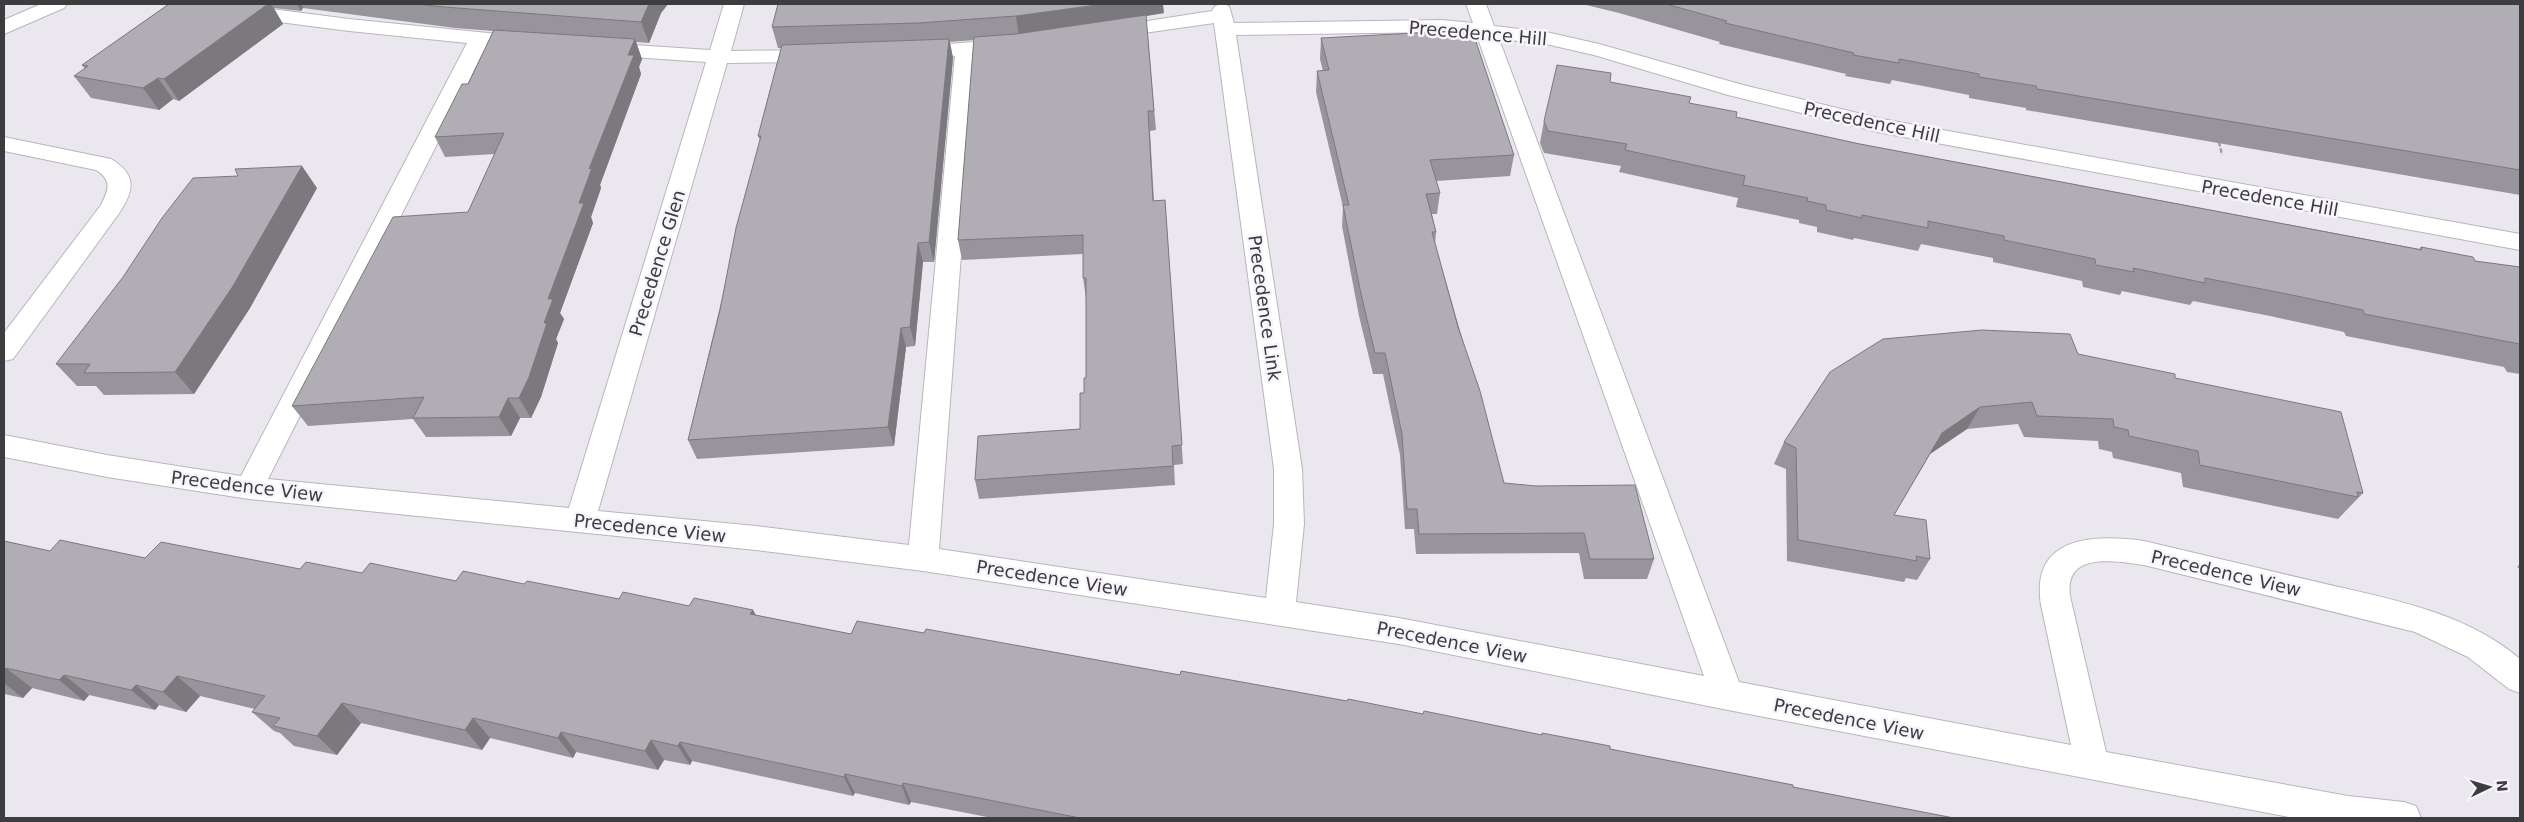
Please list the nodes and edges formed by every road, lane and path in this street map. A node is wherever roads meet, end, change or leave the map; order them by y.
1 (57, 4) edge
2 (187, 4) edge
3 (734, 4) edge
4 (1476, 4) edge
5 (1222, 16) edge
6 (4, 28) edge
7 (1484, 30) junction
8 (1094, 34) edge
9 (480, 39) junction
10 (549, 44) edge
11 (1028, 44) edge
12 (579, 47) edge
13 (966, 49) junction
14 (896, 53) edge
15 (832, 56) edge
16 (718, 57) junction
17 (2217, 134) edge
18 (4, 144) edge
19 (2223, 161) dead end
20 (2520, 242) edge
21 (4, 352) edge
22 (4, 446) edge
23 (249, 488) junction
24 (580, 521) junction
25 (923, 559) junction
26 (1279, 613) junction
27 (2520, 679) edge
28 (1728, 696) junction
29 (2092, 765) junction
30 (2404, 818) edge

1 - 6 street
2 - 9 street
3 - 16 street, Precedence Glen
4 - 7 street
5 - 7 street, Precedence Hill
5 - 8 street, Precedence Hill
5 - 26 street, Precedence Link
7 - 20 street, Precedence Hill
7 - 28 street
9 - 10 street
9 - 23 street
11 - 13 street
12 - 16 street
13 - 14 street
13 - 25 street
15 - 16 street
16 - 24 street, Precedence Glen
17 - 19 path
18 - 21 street
22 - 23 street, Precedence View
23 - 24 street, Precedence View
24 - 25 street, Precedence View
25 - 26 street, Precedence View
26 - 28 street, Precedence View
27 - 29 street, Precedence View
28 - 29 street, Precedence View
29 - 30 street, Precedence View

